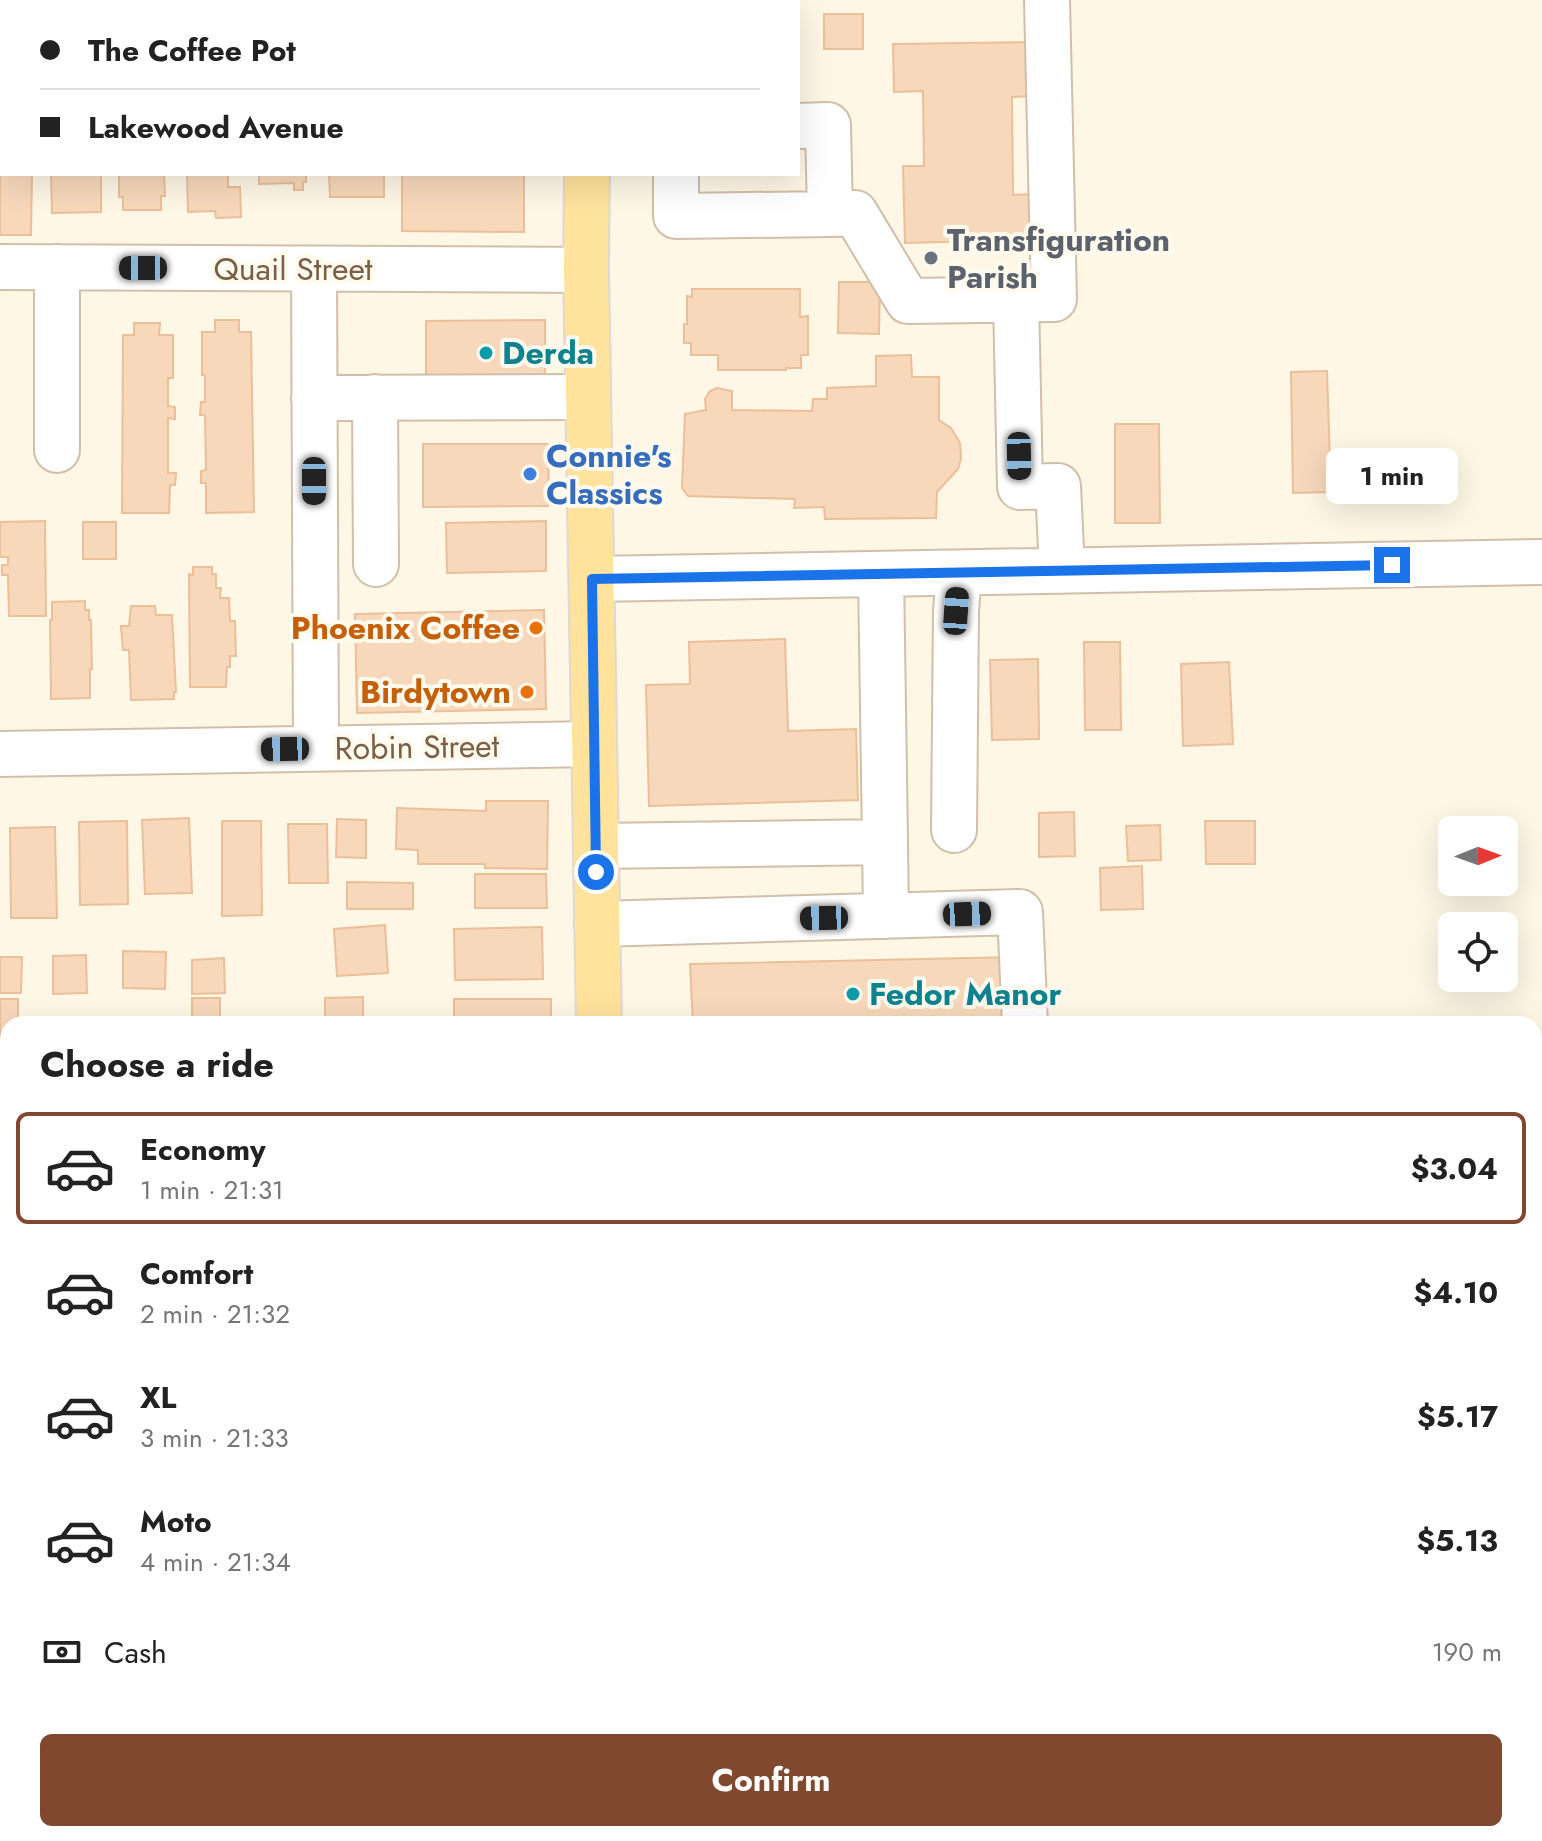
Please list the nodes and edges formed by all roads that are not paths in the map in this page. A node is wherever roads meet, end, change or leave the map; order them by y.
1 (1047, 0) edge
2 (800, 126) edge
3 (587, 176) edge
4 (676, 176) edge
5 (830, 214) junction
6 (0, 267) edge
7 (57, 267) junction
8 (314, 269) junction
9 (586, 270) junction
10 (1016, 299) junction
11 (375, 397) junction
12 (588, 397) junction
13 (314, 398) junction
14 (57, 450) dead end
15 (1542, 562) edge
16 (376, 564) dead end
17 (1062, 571) junction
18 (959, 573) junction
19 (881, 574) junction
20 (592, 579) junction
21 (594, 744) junction
22 (316, 748) junction
23 (0, 754) edge
24 (954, 830) dead end
25 (885, 842) junction
26 (596, 846) junction
27 (886, 916) junction
28 (597, 924) junction
29 (599, 1016) edge
30 (1025, 1016) edge

1 - 10 street
2 - 5 street
3 - 9 main road
4 - 5 street
5 - 10 street
6 - 7 street, Quail Street
7 - 8 street, Quail Street
7 - 14 street
8 - 9 street, Quail Street
8 - 13 street
9 - 12 main road
10 - 17 street
11 - 12 street
11 - 13 street
11 - 16 street
12 - 20 main road
13 - 22 street
15 - 17 street
17 - 18 street
18 - 19 street
18 - 24 street
19 - 20 street
19 - 25 street
20 - 21 main road
21 - 22 street, Robin Street
21 - 26 main road
22 - 23 street, Robin Street
25 - 26 street
25 - 27 street
26 - 28 main road
27 - 28 street
27 - 30 street
28 - 29 main road

